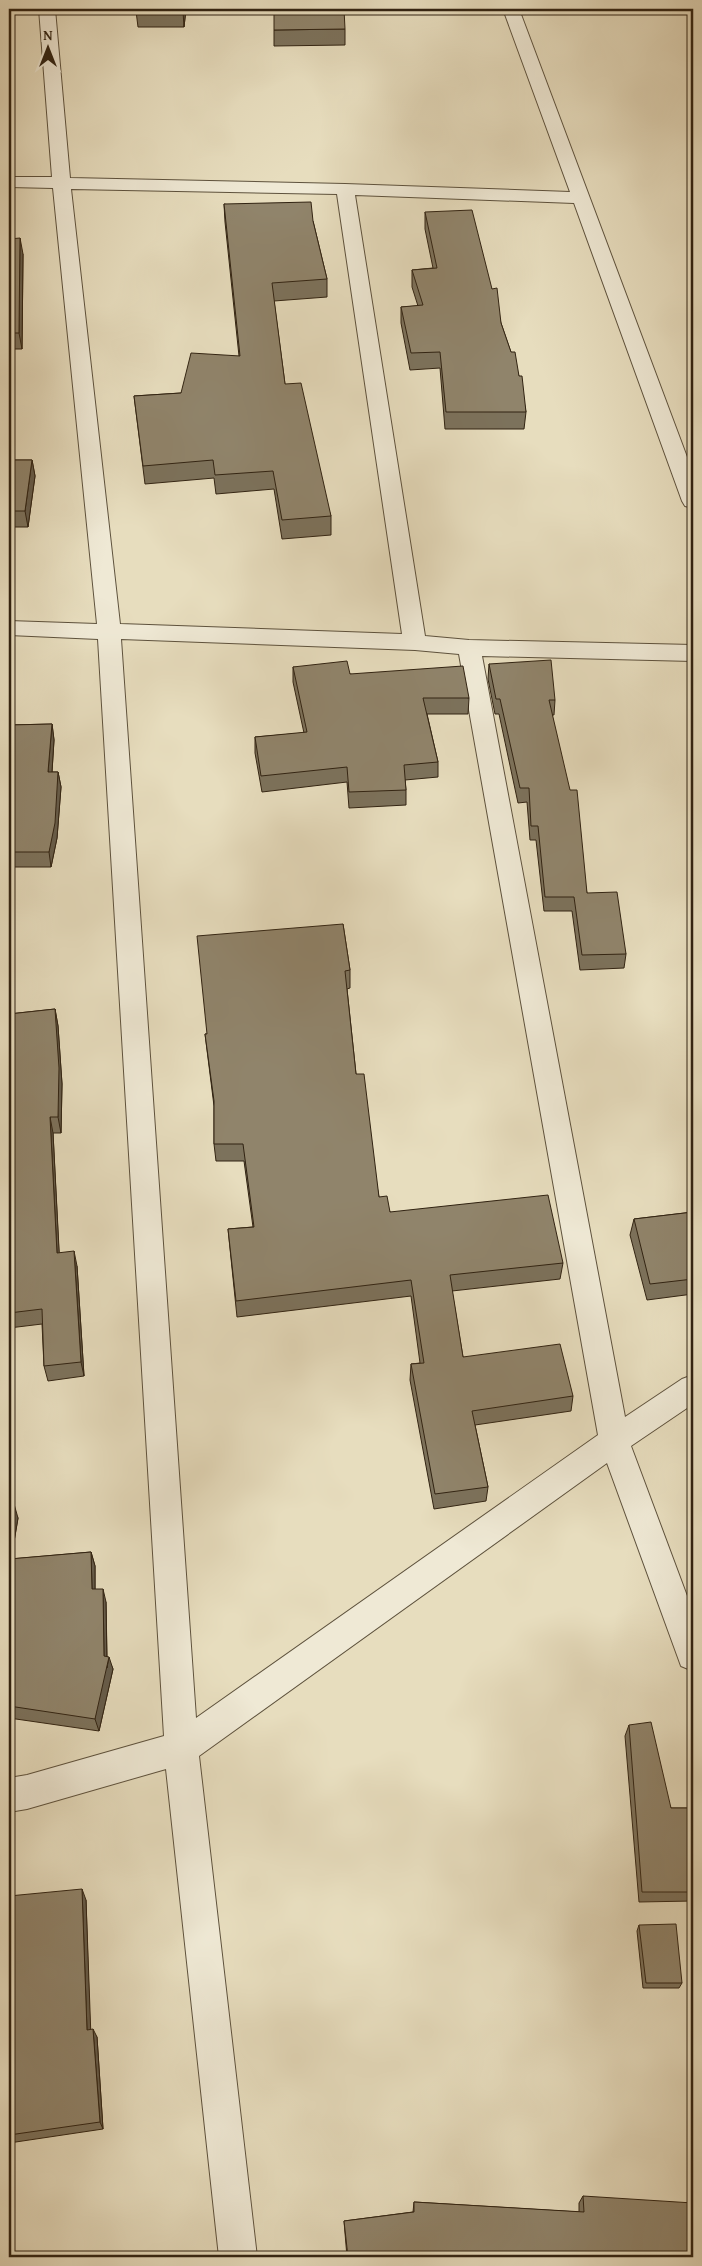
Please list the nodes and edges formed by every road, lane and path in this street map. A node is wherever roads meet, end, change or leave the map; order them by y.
1 (47, 9) edge
2 (511, 9) edge
3 (61, 181) junction
4 (9, 182) edge
5 (345, 189) junction
6 (580, 198) junction
7 (693, 501) edge
8 (9, 628) edge
9 (109, 631) junction
10 (415, 642) junction
11 (469, 648) junction
12 (693, 653) edge
13 (693, 1388) edge
14 (614, 1441) junction
15 (693, 1655) edge
16 (181, 1748) junction
17 (9, 1795) edge
18 (238, 2257) edge

1 - 3 street
2 - 6 street
3 - 4 street
3 - 5 street
3 - 9 street
5 - 6 street
5 - 10 street
6 - 7 street
8 - 9 street
9 - 10 street
9 - 16 street
10 - 11 street
11 - 12 street
11 - 14 street
13 - 14 street
14 - 15 street
14 - 16 street
16 - 17 street
16 - 18 street

